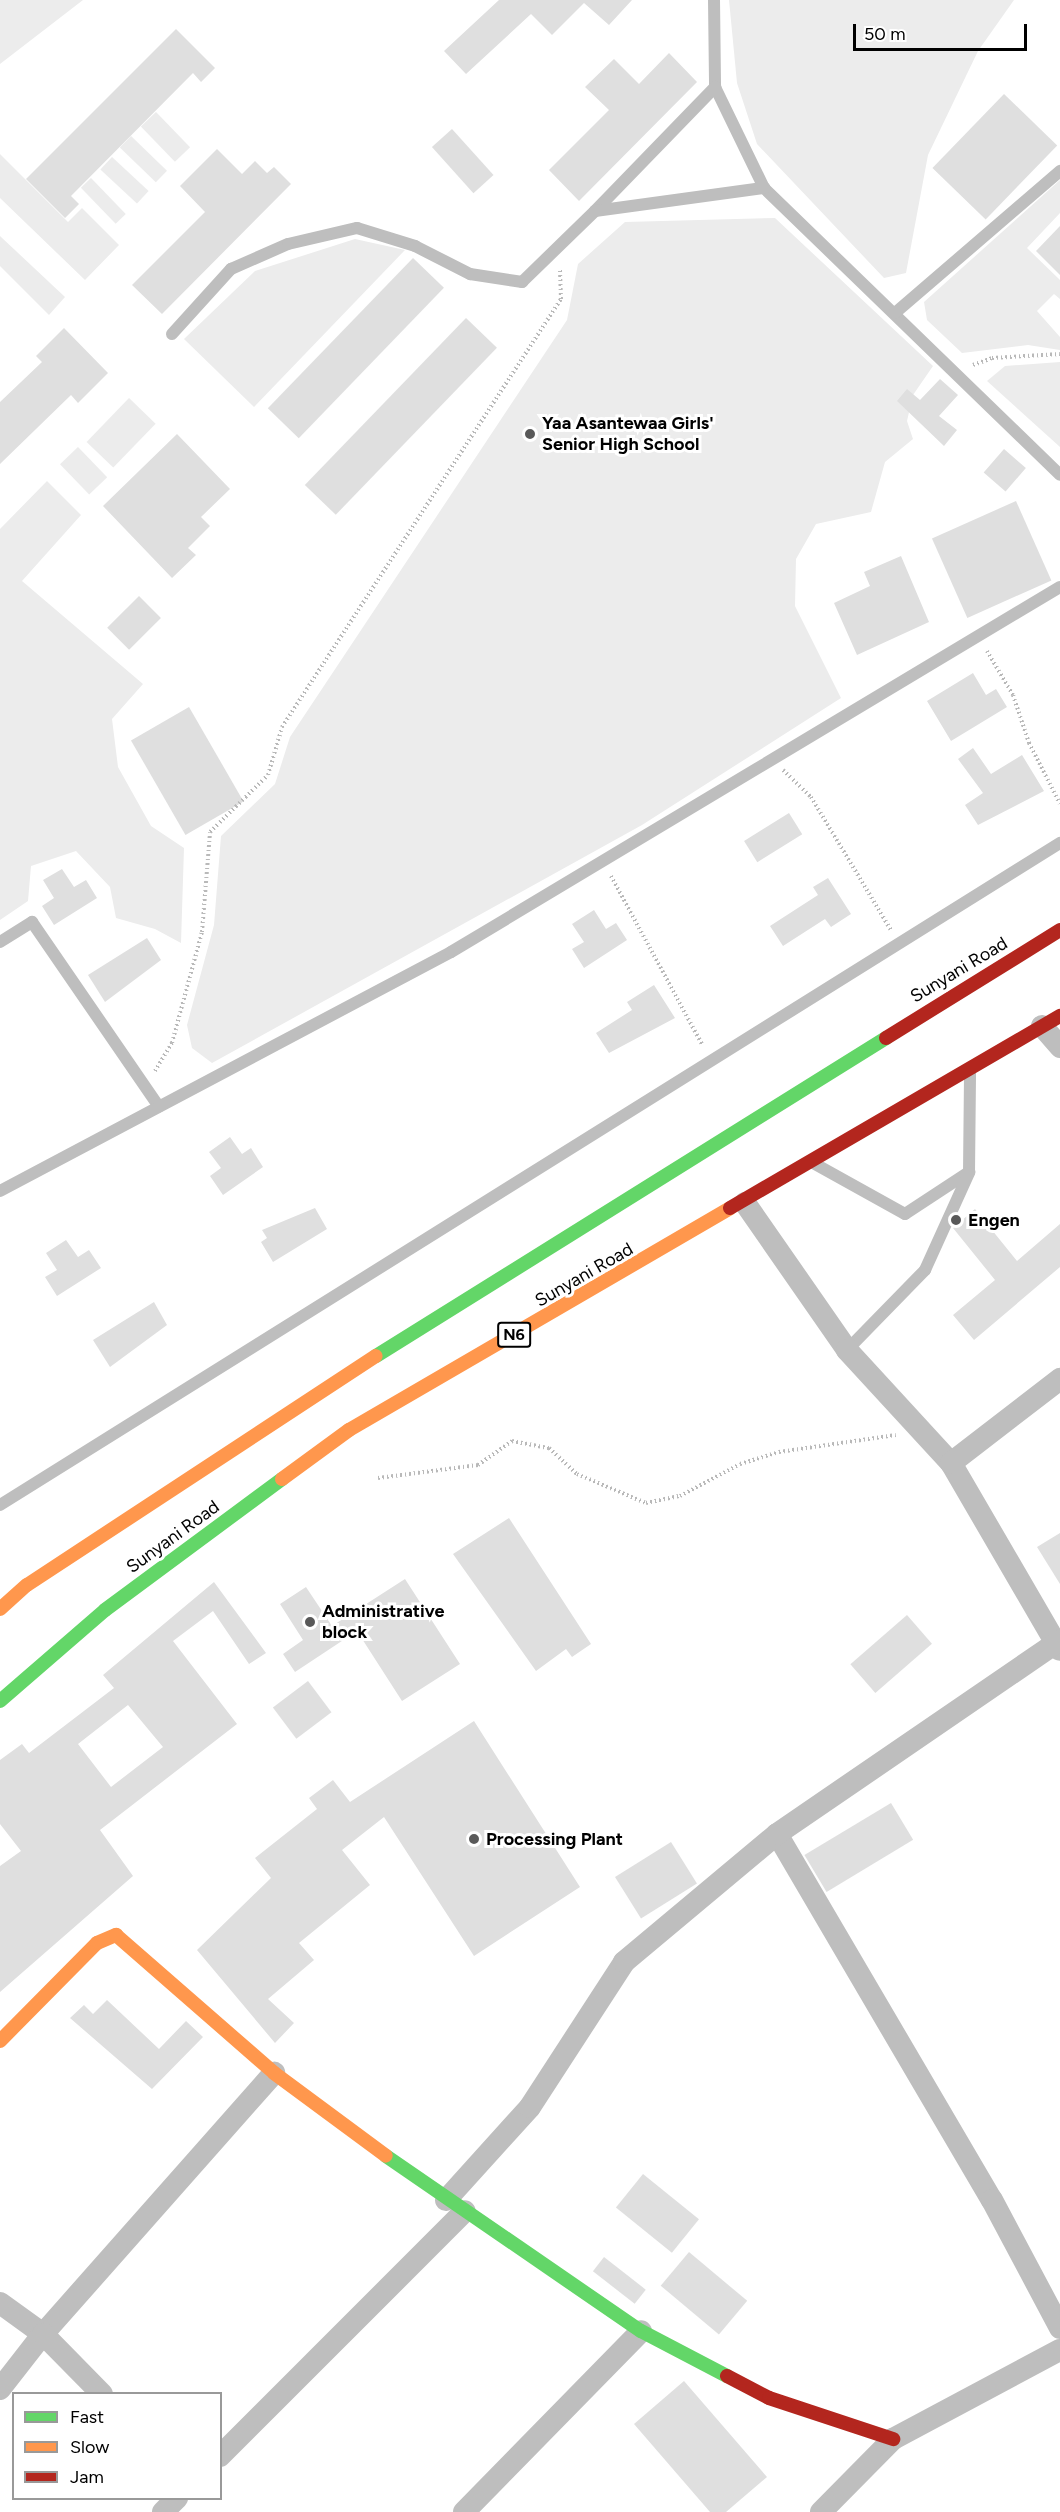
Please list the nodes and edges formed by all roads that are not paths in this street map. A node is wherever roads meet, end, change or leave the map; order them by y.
1 (714, 0) edge
2 (716, 87) junction
3 (1060, 171) edge
4 (764, 188) junction
5 (595, 211) junction
6 (895, 313) junction
7 (172, 334) dead end
8 (1060, 475) edge
9 (1060, 587) edge
10 (1060, 843) edge
11 (1060, 930) edge
12 (0, 942) edge
13 (1051, 1021) edge
14 (1060, 1047) edge
15 (970, 1067) junction
16 (159, 1107) junction
17 (814, 1163) junction
18 (969, 1172) junction
19 (0, 1191) edge
20 (745, 1203) junction
21 (847, 1350) junction
22 (1060, 1379) edge
23 (951, 1463) junction
24 (0, 1505) edge
25 (0, 1609) edge
26 (1059, 1644) edge
27 (0, 1701) edge
28 (777, 1834) junction
29 (0, 2041) edge
30 (274, 2073) junction
31 (446, 2200) junction
32 (465, 2211) junction
33 (0, 2302) edge
34 (1060, 2328) edge
35 (641, 2331) junction
36 (43, 2334) junction
37 (1060, 2350) edge
38 (0, 2389) edge
39 (100, 2392) edge
40 (892, 2439) junction
41 (222, 2454) edge
42 (176, 2500) edge
43 (163, 2512) edge
44 (464, 2512) edge
45 (820, 2512) edge

1 - 2 lane
2 - 4 lane
2 - 5 lane
3 - 6 lane
4 - 5 lane
4 - 6 lane
5 - 7 lane
6 - 8 lane
9 - 16 lane
10 - 24 lane
11 - 25 main road, Sunyani Road
12 - 16 lane
13 - 14 street
13 - 15 main road, Sunyani Road / N6
15 - 17 main road, Sunyani Road / N6
15 - 18 lane
16 - 19 lane
17 - 18 lane
17 - 20 main road, Sunyani Road / N6
18 - 21 lane
20 - 21 street
20 - 27 main road, Sunyani Road / N6
21 - 23 street
22 - 23 street
23 - 26 street
26 - 28 street
28 - 31 street
28 - 34 street
29 - 30 main road
30 - 31 main road
30 - 36 street
31 - 32 main road
32 - 35 main road
32 - 41 street
33 - 36 street
35 - 40 main road
35 - 44 street
36 - 38 street
36 - 39 street
37 - 40 street
40 - 45 street
42 - 43 street

